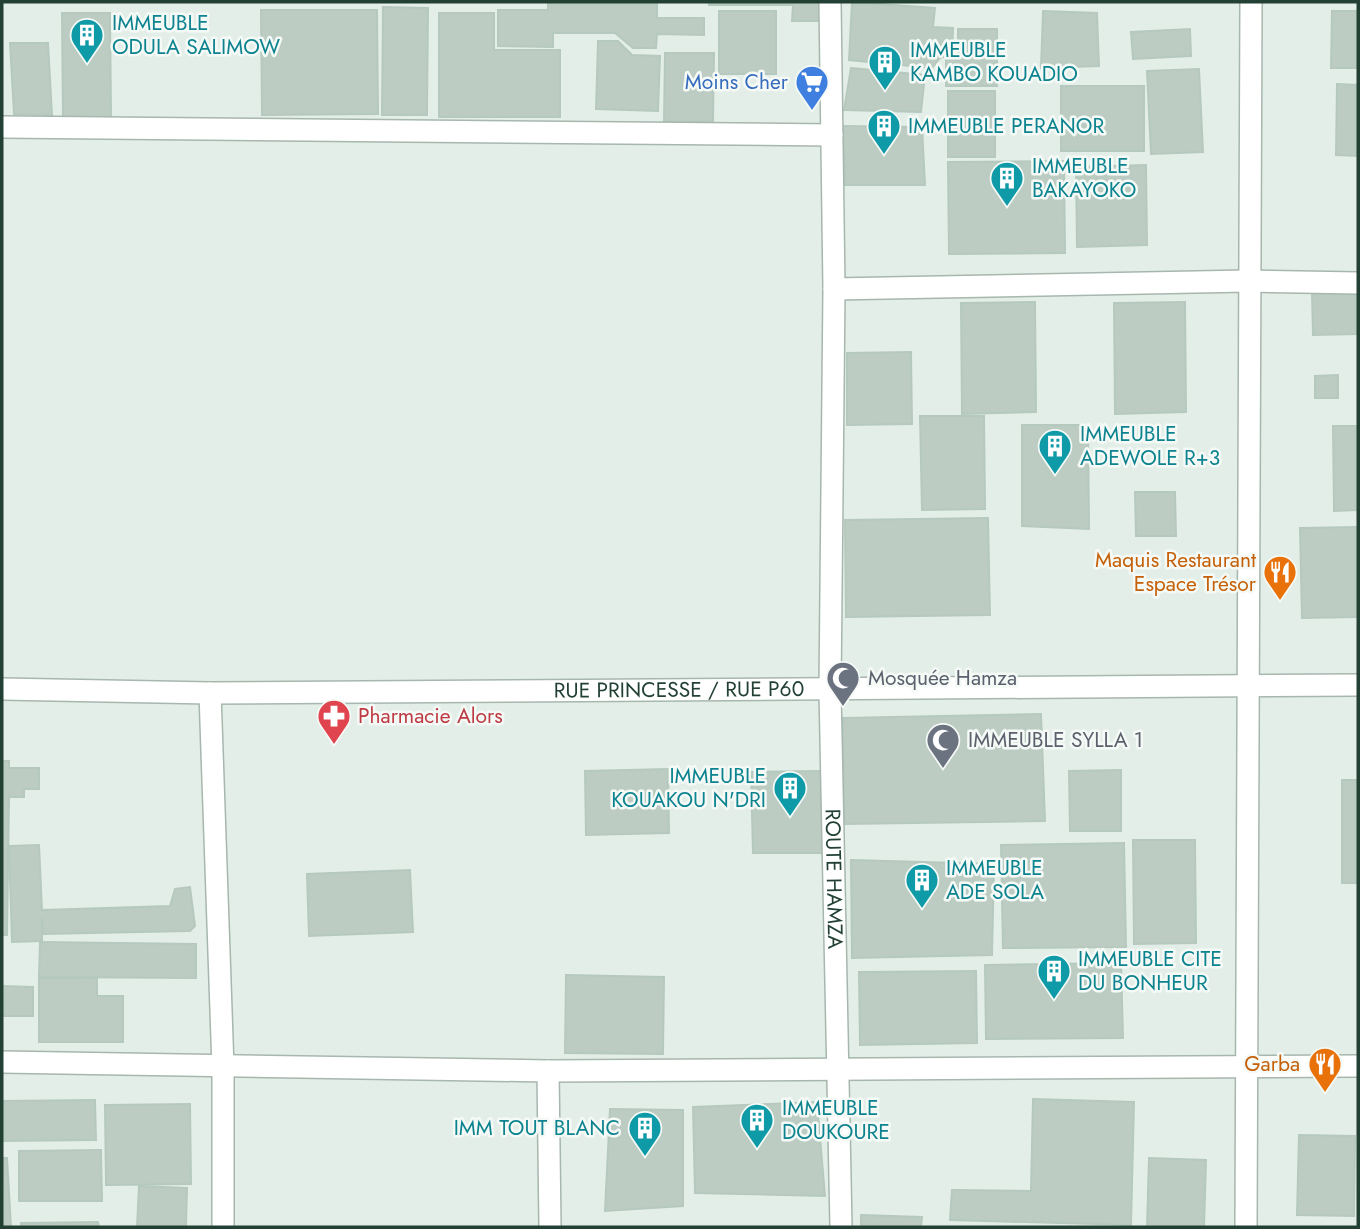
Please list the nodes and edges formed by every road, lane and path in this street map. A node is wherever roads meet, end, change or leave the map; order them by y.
1 (830, 2) edge
2 (1251, 2) edge
3 (2, 127) edge
4 (832, 135) junction
5 (1247, 281) junction
6 (1358, 283) edge
7 (834, 289) junction
8 (1249, 685) junction
9 (1358, 685) edge
10 (2, 690) edge
11 (830, 690) junction
12 (209, 693) junction
13 (2, 1062) edge
14 (1247, 1066) junction
15 (1358, 1066) edge
16 (223, 1068) junction
17 (839, 1068) junction
18 (548, 1071) junction
19 (223, 1227) edge
20 (550, 1227) edge
21 (841, 1227) edge
22 (1246, 1227) edge

1 - 4 street, ROUTE HAMZA
2 - 5 street
3 - 4 street
4 - 7 street, ROUTE HAMZA
5 - 6 street
5 - 7 street
5 - 8 street
7 - 11 street, ROUTE HAMZA
8 - 9 street, RUE PRINCESSE / RUE P60
8 - 11 street, RUE PRINCESSE / RUE P60
8 - 14 street
10 - 12 street, RUE PRINCESSE / RUE P60
11 - 12 street, RUE PRINCESSE / RUE P60
11 - 17 street, ROUTE HAMZA
12 - 16 street
13 - 16 street
14 - 15 street
14 - 17 street
14 - 22 street
16 - 18 street
16 - 19 street
17 - 18 street
17 - 21 street, ROUTE HAMZA
18 - 20 street

